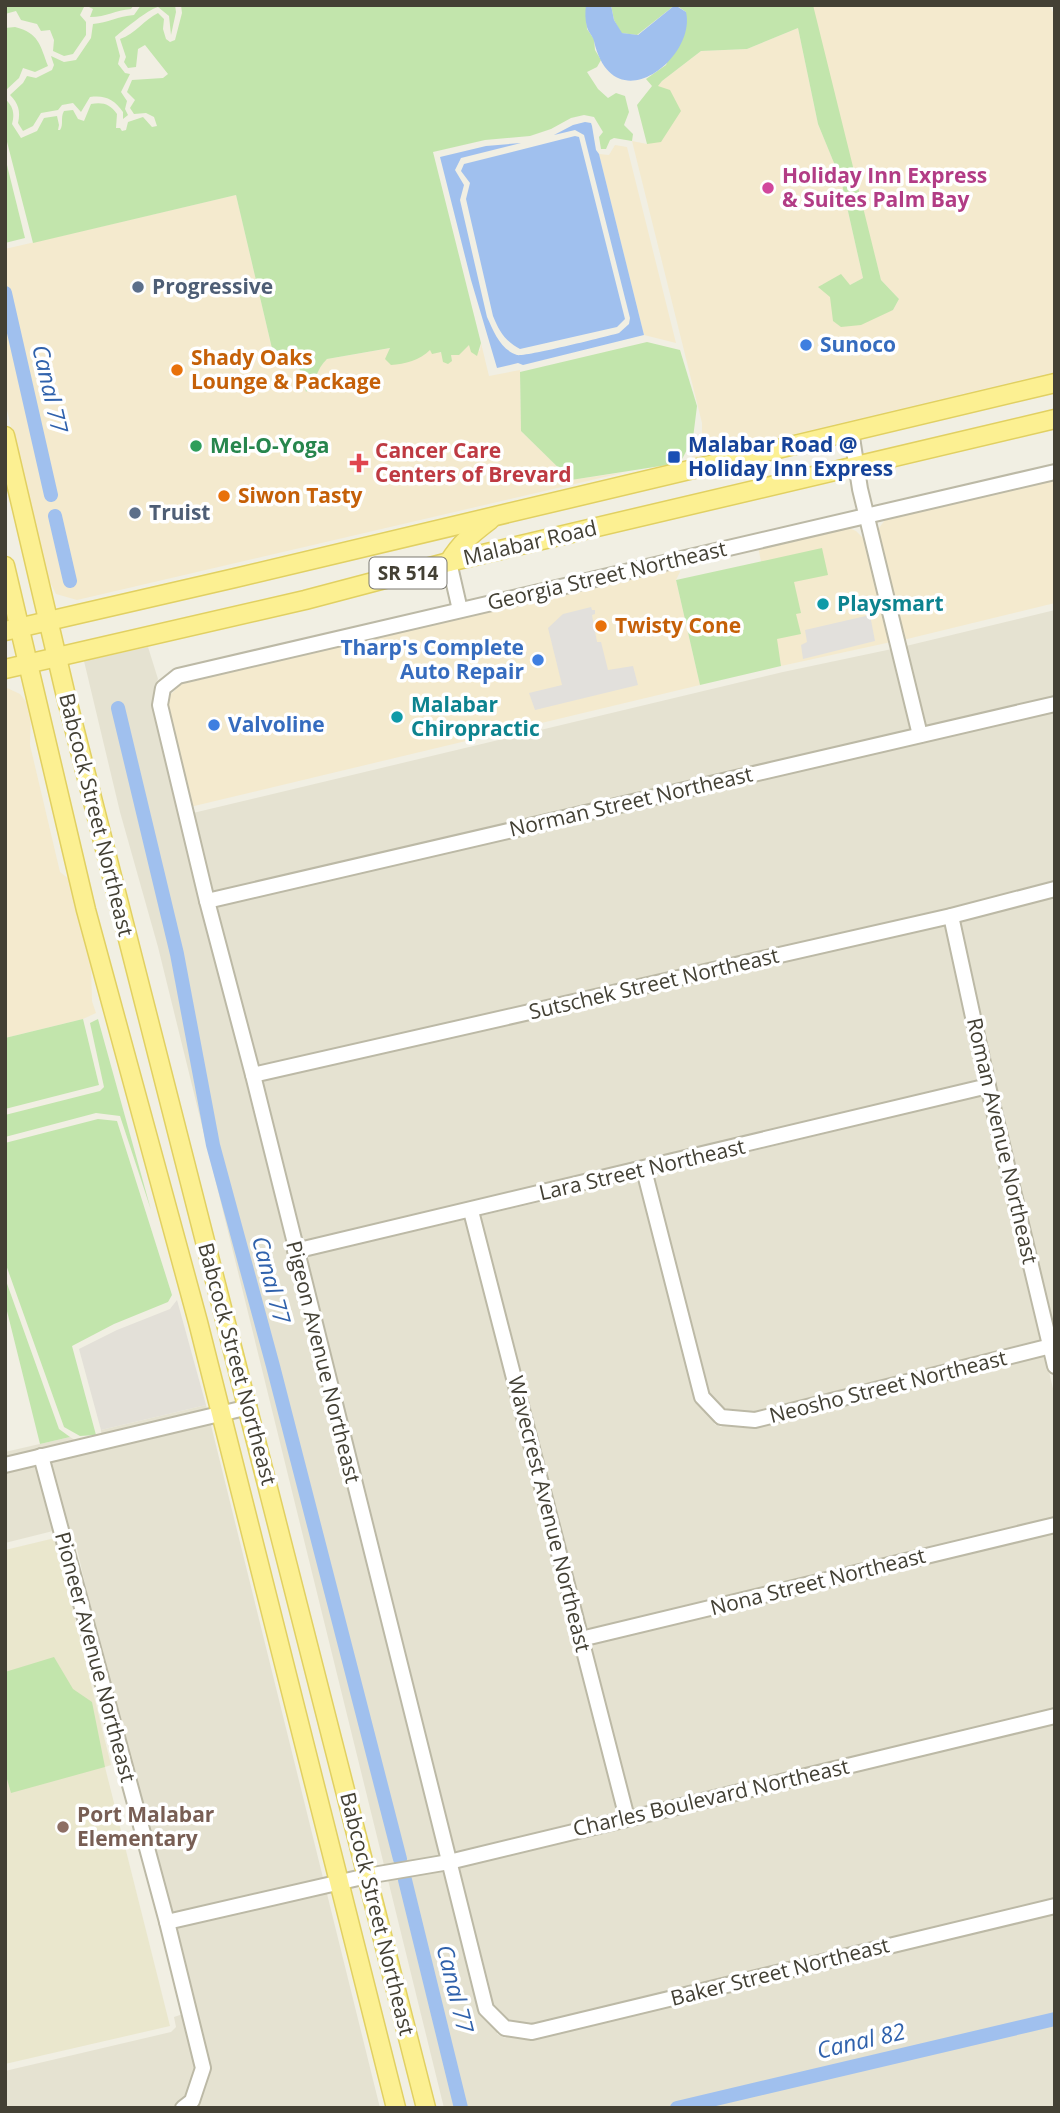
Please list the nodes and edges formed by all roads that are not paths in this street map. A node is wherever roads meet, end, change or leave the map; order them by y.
1 (1055, 383) edge
2 (1055, 419) edge
3 (851, 431) junction
4 (5, 436) edge
5 (857, 466) junction
6 (1055, 472) edge
7 (496, 516) junction
8 (867, 516) junction
9 (449, 562) junction
10 (5, 566) edge
11 (460, 610) junction
12 (47, 621) junction
13 (12, 629) edge
14 (56, 657) junction
15 (28, 664) junction
16 (5, 669) edge
17 (163, 688) joint
18 (1055, 704) edge
19 (920, 735) junction
20 (1055, 889) edge
21 (207, 901) junction
22 (951, 916) junction
23 (253, 1075) junction
24 (988, 1086) junction
25 (139, 1101) junction
26 (176, 1131) junction
27 (644, 1170) junction
28 (471, 1211) junction
29 (295, 1251) junction
30 (1053, 1346) edge
31 (1055, 1366) edge
32 (249, 1407) junction
33 (222, 1414) junction
34 (41, 1457) junction
35 (5, 1465) edge
36 (1055, 1524) edge
37 (581, 1639) junction
38 (1055, 1716) edge
39 (627, 1818) junction
40 (449, 1862) junction
41 (367, 1876) junction
42 (339, 1882) junction
43 (1055, 1906) edge
44 (167, 1922) junction
45 (505, 2028) joint
46 (188, 2104) edge
47 (396, 2108) edge
48 (426, 2108) edge

1 - 3 main road, Malabar Road / SR 514
2 - 5 main road, Malabar Road / SR 514
3 - 5 street
3 - 7 main road, Malabar Road / SR 514
4 - 12 main road, Babcock Street Northeast
5 - 8 street
5 - 9 main road, Malabar Road / SR 514
6 - 8 street, Georgia Street Northeast
7 - 9 main road
7 - 12 main road, Malabar Road / SR 514
8 - 11 street, Georgia Street Northeast
8 - 19 street
9 - 11 street
9 - 14 main road, Malabar Road / SR 514
10 - 13 main road, Babcock Street Northeast
11 - 17 street, Georgia Street Northeast
12 - 13 main road, Malabar Road / SR 514
12 - 14 main road, Babcock Street Northeast
13 - 15 main road, Babcock Street Northeast
14 - 15 main road, Malabar Road / SR 514
14 - 26 main road, Babcock Street Northeast
15 - 16 main road, Malabar Road / SR 514
15 - 25 main road, Babcock Street Northeast
17 - 21 street, Pigeon Avenue Northeast
18 - 19 street, Norman Street Northeast
19 - 21 street, Norman Street Northeast
20 - 22 street, Sutschek Street Northeast
21 - 23 street, Pigeon Avenue Northeast
22 - 23 street, Sutschek Street Northeast
22 - 24 street, Roman Avenue Northeast
23 - 29 street, Pigeon Avenue Northeast
24 - 27 street, Lara Street Northeast
24 - 30 street, Roman Avenue Northeast
25 - 26 main road
25 - 33 main road, Babcock Street Northeast
26 - 32 main road, Babcock Street Northeast
27 - 28 street, Lara Street Northeast
27 - 30 street, Neosho Street Northeast
28 - 29 street, Lara Street Northeast
28 - 37 street, Wavecrest Avenue Northeast
29 - 40 street, Pigeon Avenue Northeast
30 - 31 street, Roman Avenue Northeast
32 - 33 street
32 - 41 main road, Babcock Street Northeast
33 - 34 street
33 - 42 main road, Babcock Street Northeast
34 - 35 street
34 - 44 street, Pioneer Avenue Northeast
36 - 37 street, Nona Street Northeast
37 - 39 street, Wavecrest Avenue Northeast
38 - 39 street, Charles Boulevard Northeast
39 - 40 street, Charles Boulevard Northeast
40 - 41 street, Charles Boulevard Northeast
40 - 45 street, Pigeon Avenue Northeast
41 - 42 street, Charles Boulevard Northeast
41 - 48 main road, Babcock Street Northeast
42 - 44 street, Charles Boulevard Northeast
42 - 47 main road, Babcock Street Northeast
43 - 45 street, Baker Street Northeast
44 - 46 street, Pioneer Avenue Northeast

